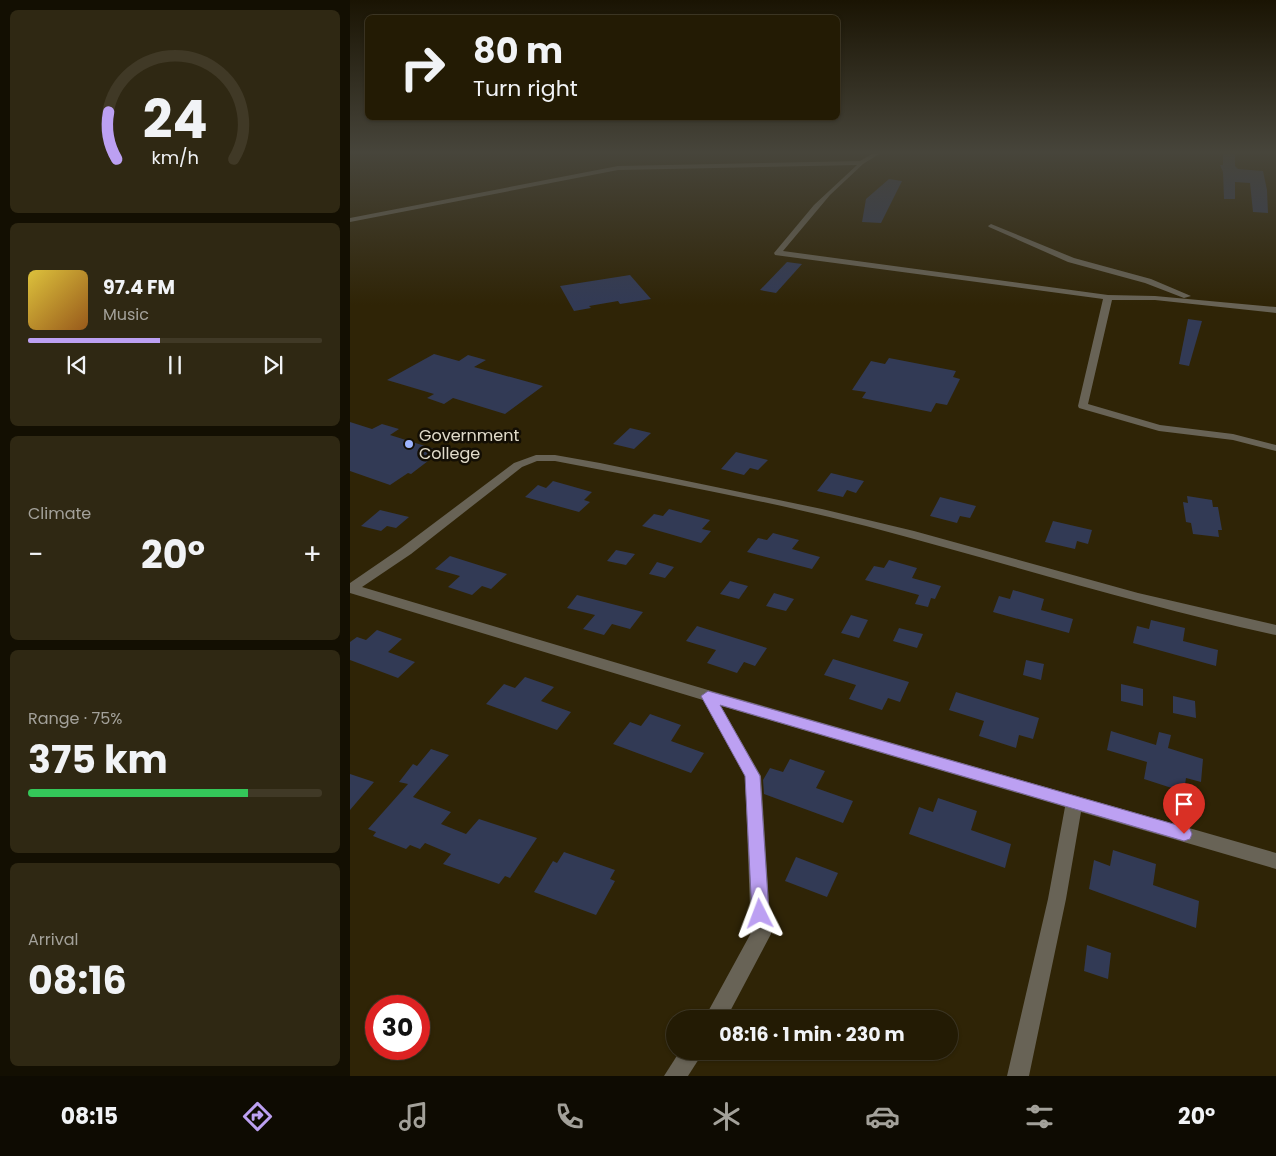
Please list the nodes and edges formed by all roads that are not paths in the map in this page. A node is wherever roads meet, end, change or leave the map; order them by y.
1 (431, 204) edge
2 (820, 204) edge
3 (350, 220) edge
4 (990, 226) dead end
5 (1108, 297) junction
6 (1201, 302) junction
7 (1276, 310) edge
8 (1276, 448) edge
9 (350, 589) edge
10 (1276, 630) edge
11 (708, 696) junction
12 (1074, 802) junction
13 (1276, 861) edge
14 (719, 1010) edge
15 (687, 1060) edge
16 (675, 1076) edge
17 (1018, 1076) edge

1 - 3 street
2 - 5 street
4 - 6 street
5 - 6 street
5 - 8 street
6 - 7 street
9 - 10 street
9 - 11 street
11 - 12 street
11 - 14 street
12 - 13 street
12 - 17 street
15 - 16 street

